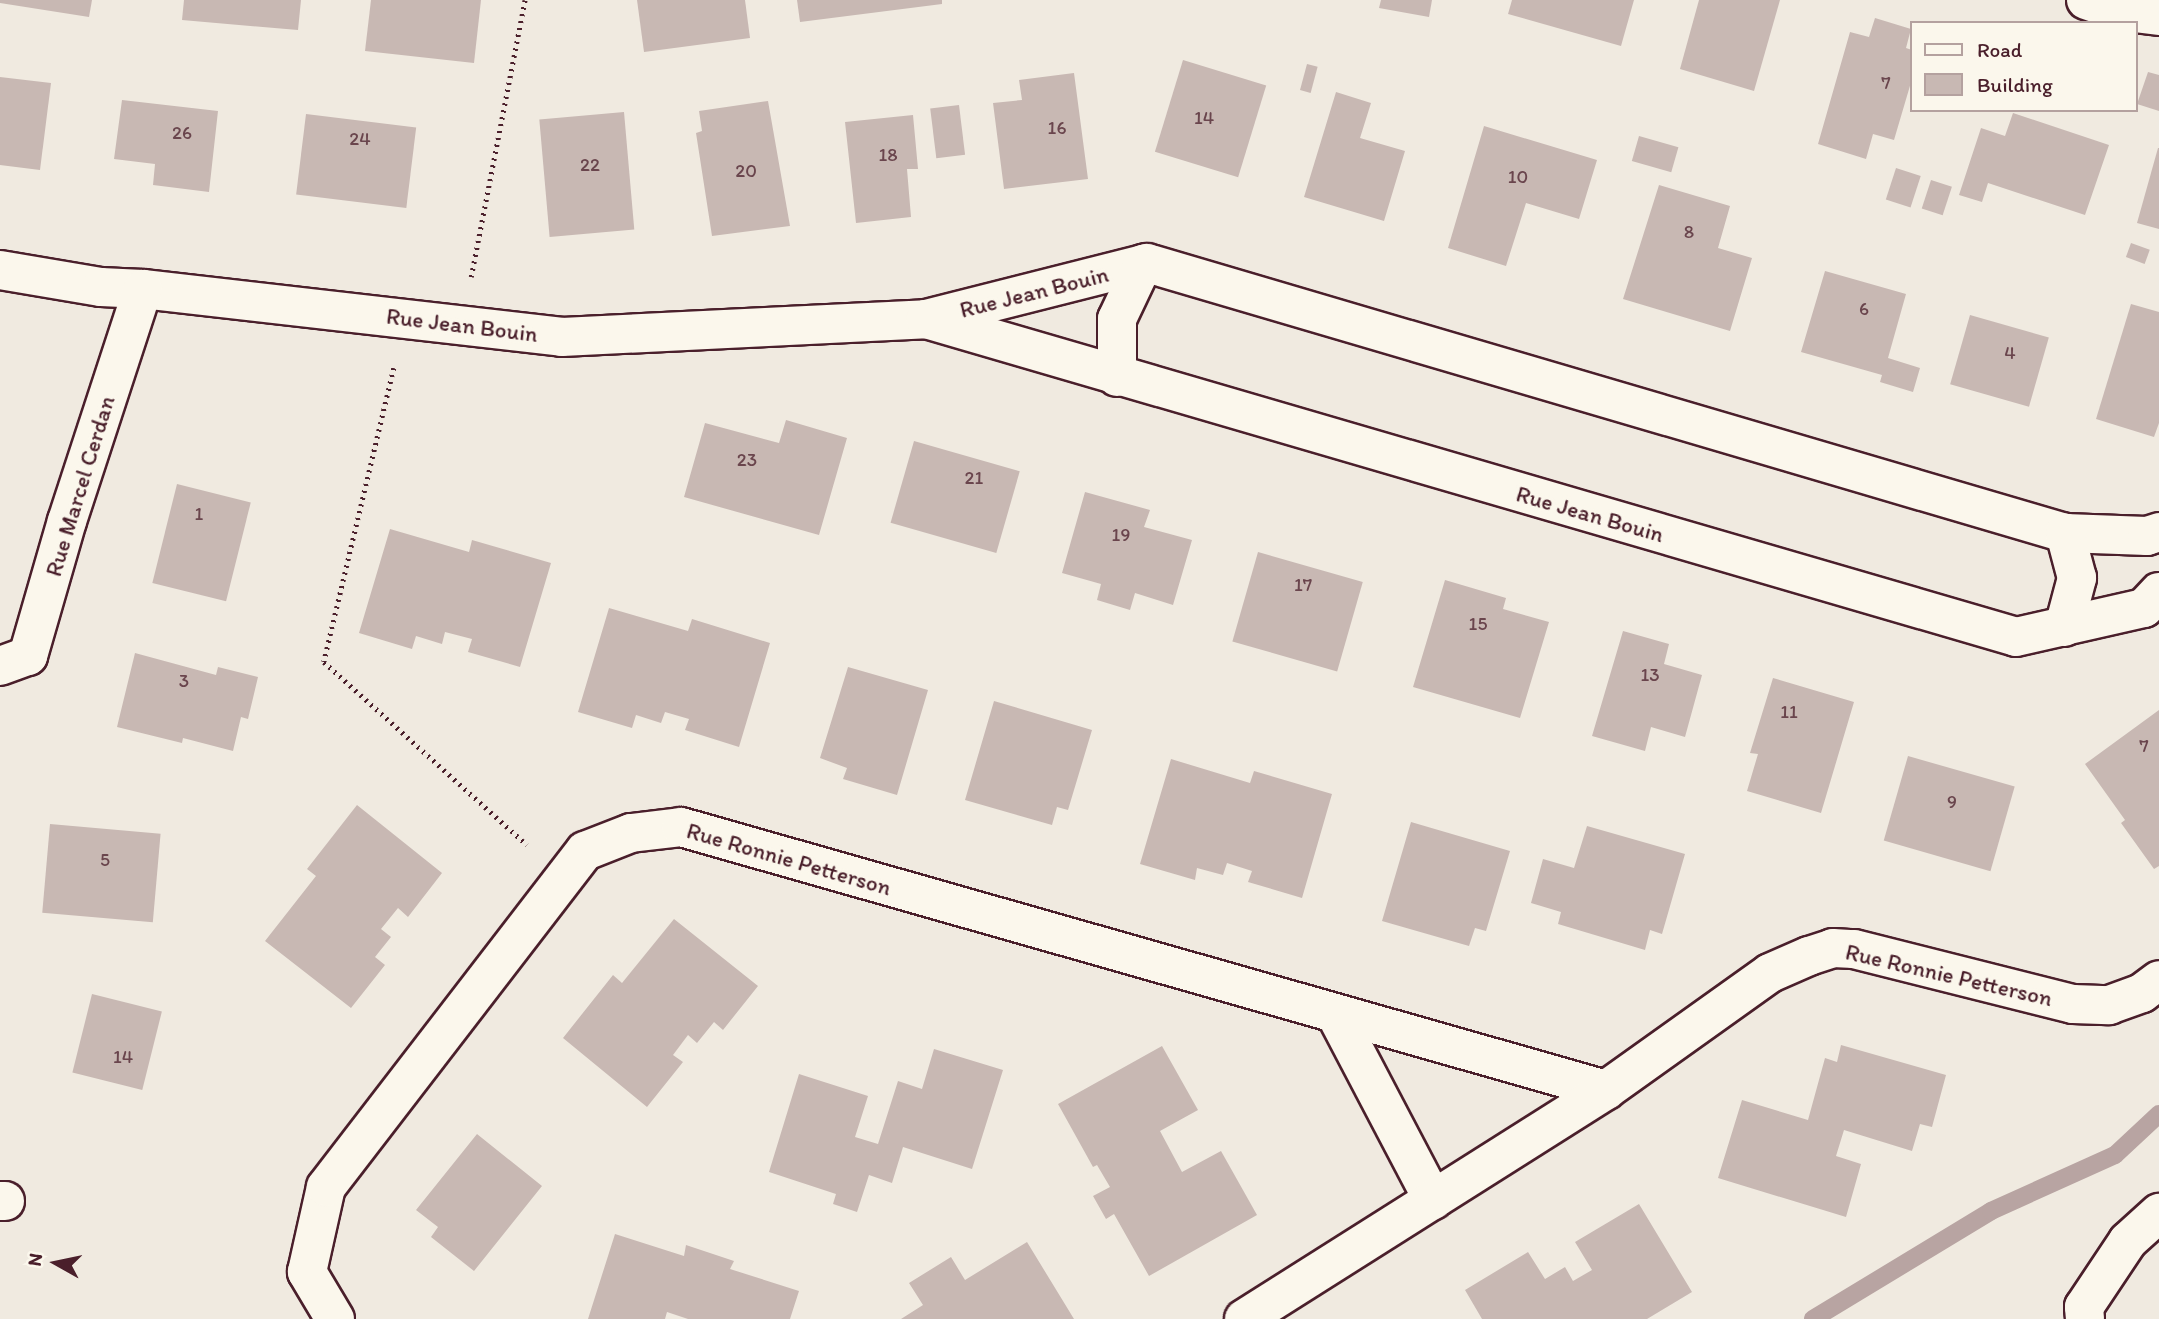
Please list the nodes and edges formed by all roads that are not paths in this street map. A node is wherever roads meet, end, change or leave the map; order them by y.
1 (2087, 0) edge
2 (2159, 16) edge
3 (1143, 264) junction
4 (0, 270) edge
5 (143, 289) junction
6 (926, 320) junction
7 (1117, 377) junction
8 (2064, 533) junction
9 (2159, 533) edge
10 (2159, 592) edge
11 (2064, 627) junction
12 (0, 666) edge
13 (2159, 980) edge
14 (1336, 1015) junction
15 (1606, 1090) junction
16 (1433, 1200) junction
17 (2159, 1213) edge
18 (335, 1319) edge
19 (1244, 1319) edge
20 (2085, 1319) edge

1 - 2 street
3 - 6 street, Rue Jean Bouin
3 - 7 street, Rue Jean Bouin
3 - 8 street
4 - 5 street, Rue Jean Bouin
5 - 6 street, Rue Jean Bouin
5 - 12 street, Rue Marcel Cerdan
6 - 7 street, Rue Jean Bouin
7 - 11 street, Rue Jean Bouin
8 - 9 street
8 - 11 street
10 - 11 street, Rue Jean Bouin
13 - 15 street, Rue Ronnie Petterson
14 - 15 street, Rue Ronnie Petterson
14 - 16 street
14 - 18 street, Rue Ronnie Petterson
15 - 16 street, Rue Ronnie Petterson
16 - 19 street, Rue Ronnie Petterson
17 - 20 street

